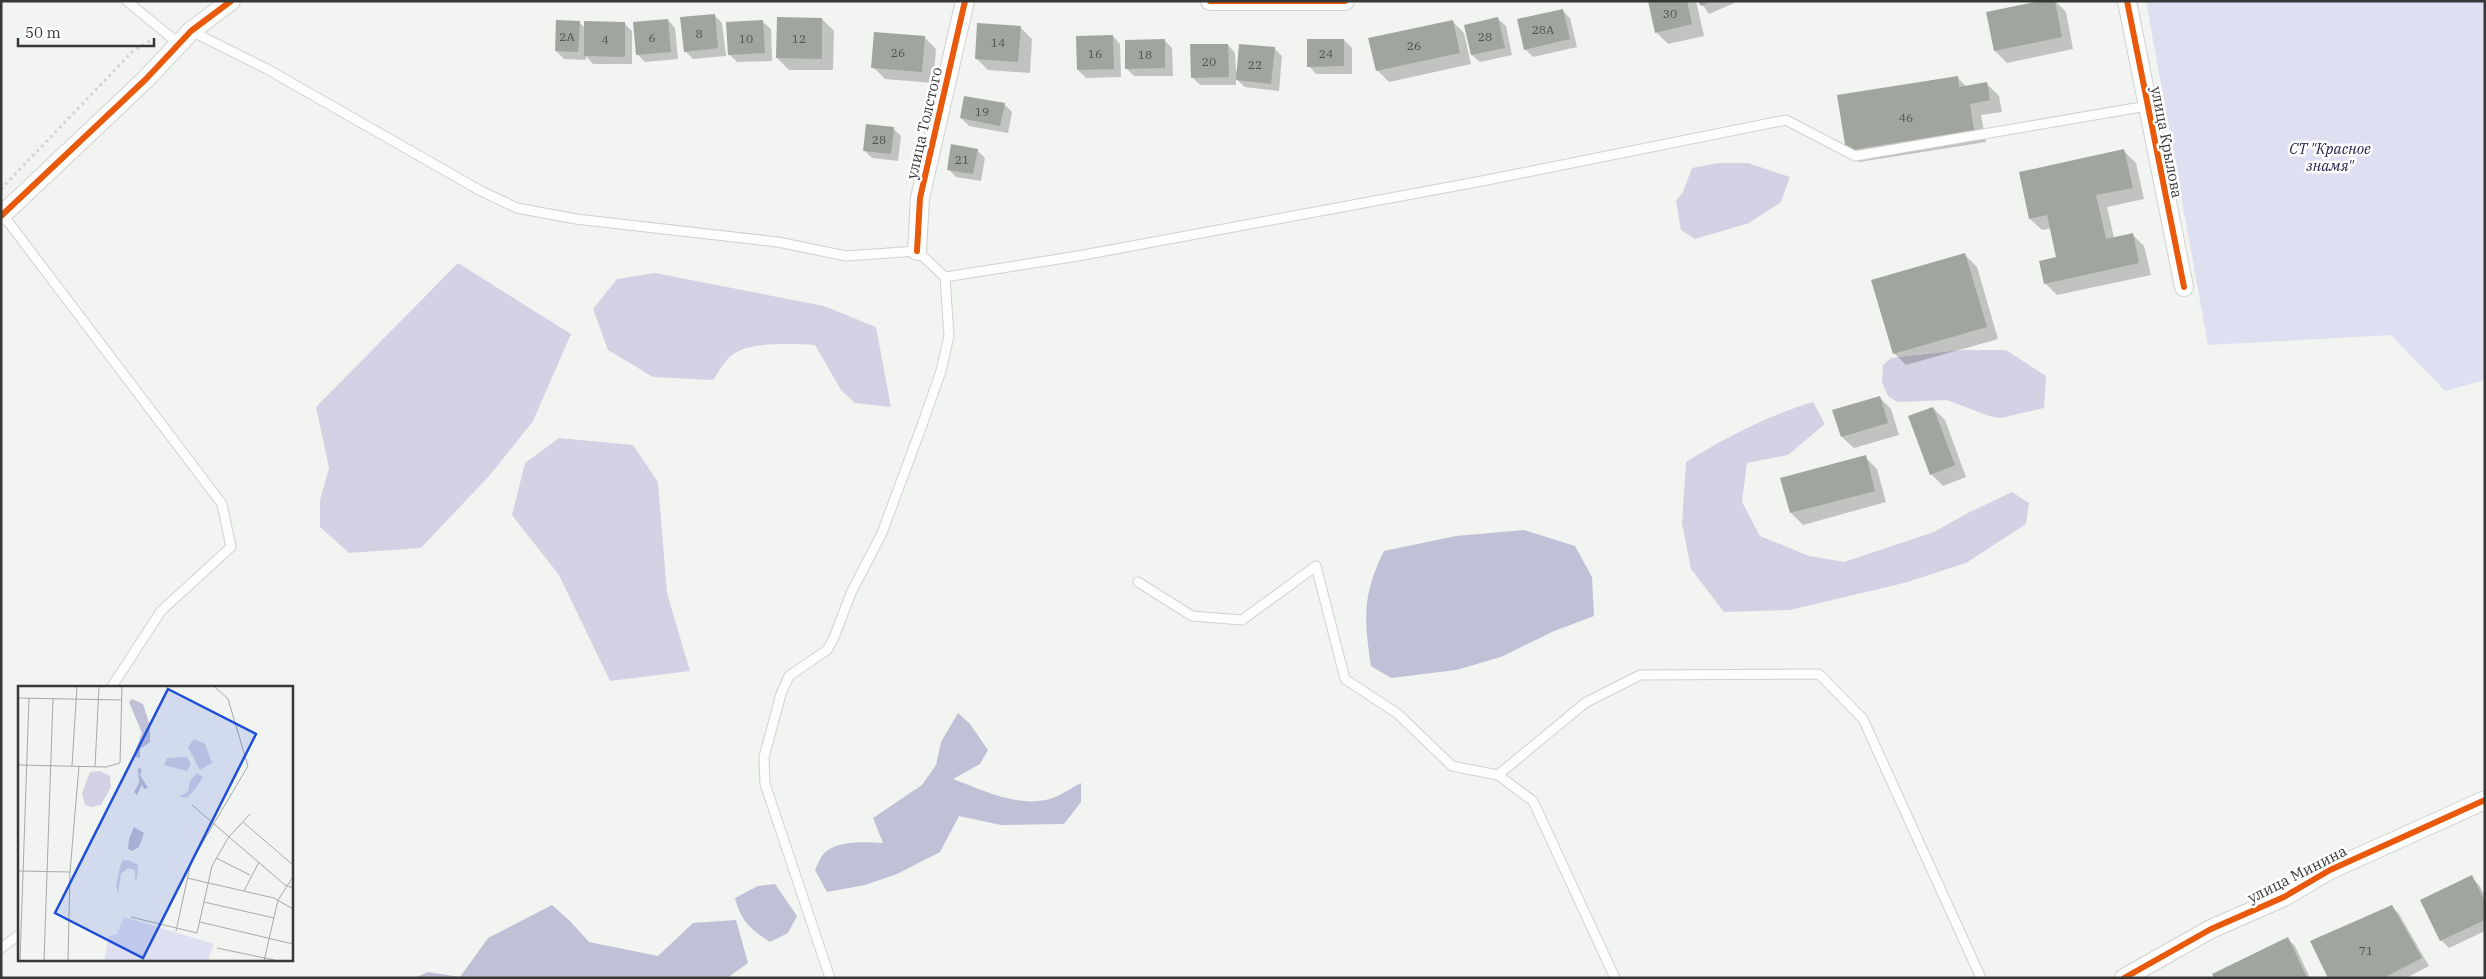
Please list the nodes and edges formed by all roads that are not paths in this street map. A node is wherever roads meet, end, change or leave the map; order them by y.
1 (127, 1) edge
2 (231, 1) edge
3 (966, 1) edge
4 (1210, 1) edge
5 (1344, 1) edge
6 (2127, 1) edge
7 (191, 31) junction
8 (178, 44) junction
9 (2146, 106) junction
10 (2, 216) edge
11 (917, 251) junction
12 (945, 277) junction
13 (2184, 287) dead end
14 (1138, 582) dead end
15 (112, 686) edge
16 (1498, 775) junction
17 (2485, 800) edge
18 (18, 936) edge
19 (1, 948) edge
20 (830, 978) edge
21 (1615, 978) edge
22 (1981, 978) edge
23 (2124, 978) edge

1 - 8 lane
2 - 7 street
3 - 11 street, улица Толстого
4 - 5 street
6 - 9 street, улица Крылова
7 - 8 street
7 - 11 lane
8 - 10 street
9 - 12 lane
9 - 13 street, улица Крылова
10 - 15 lane
11 - 12 lane
12 - 20 lane
14 - 16 lane
16 - 21 lane
16 - 22 lane
17 - 23 street, улица Минина
18 - 19 lane

